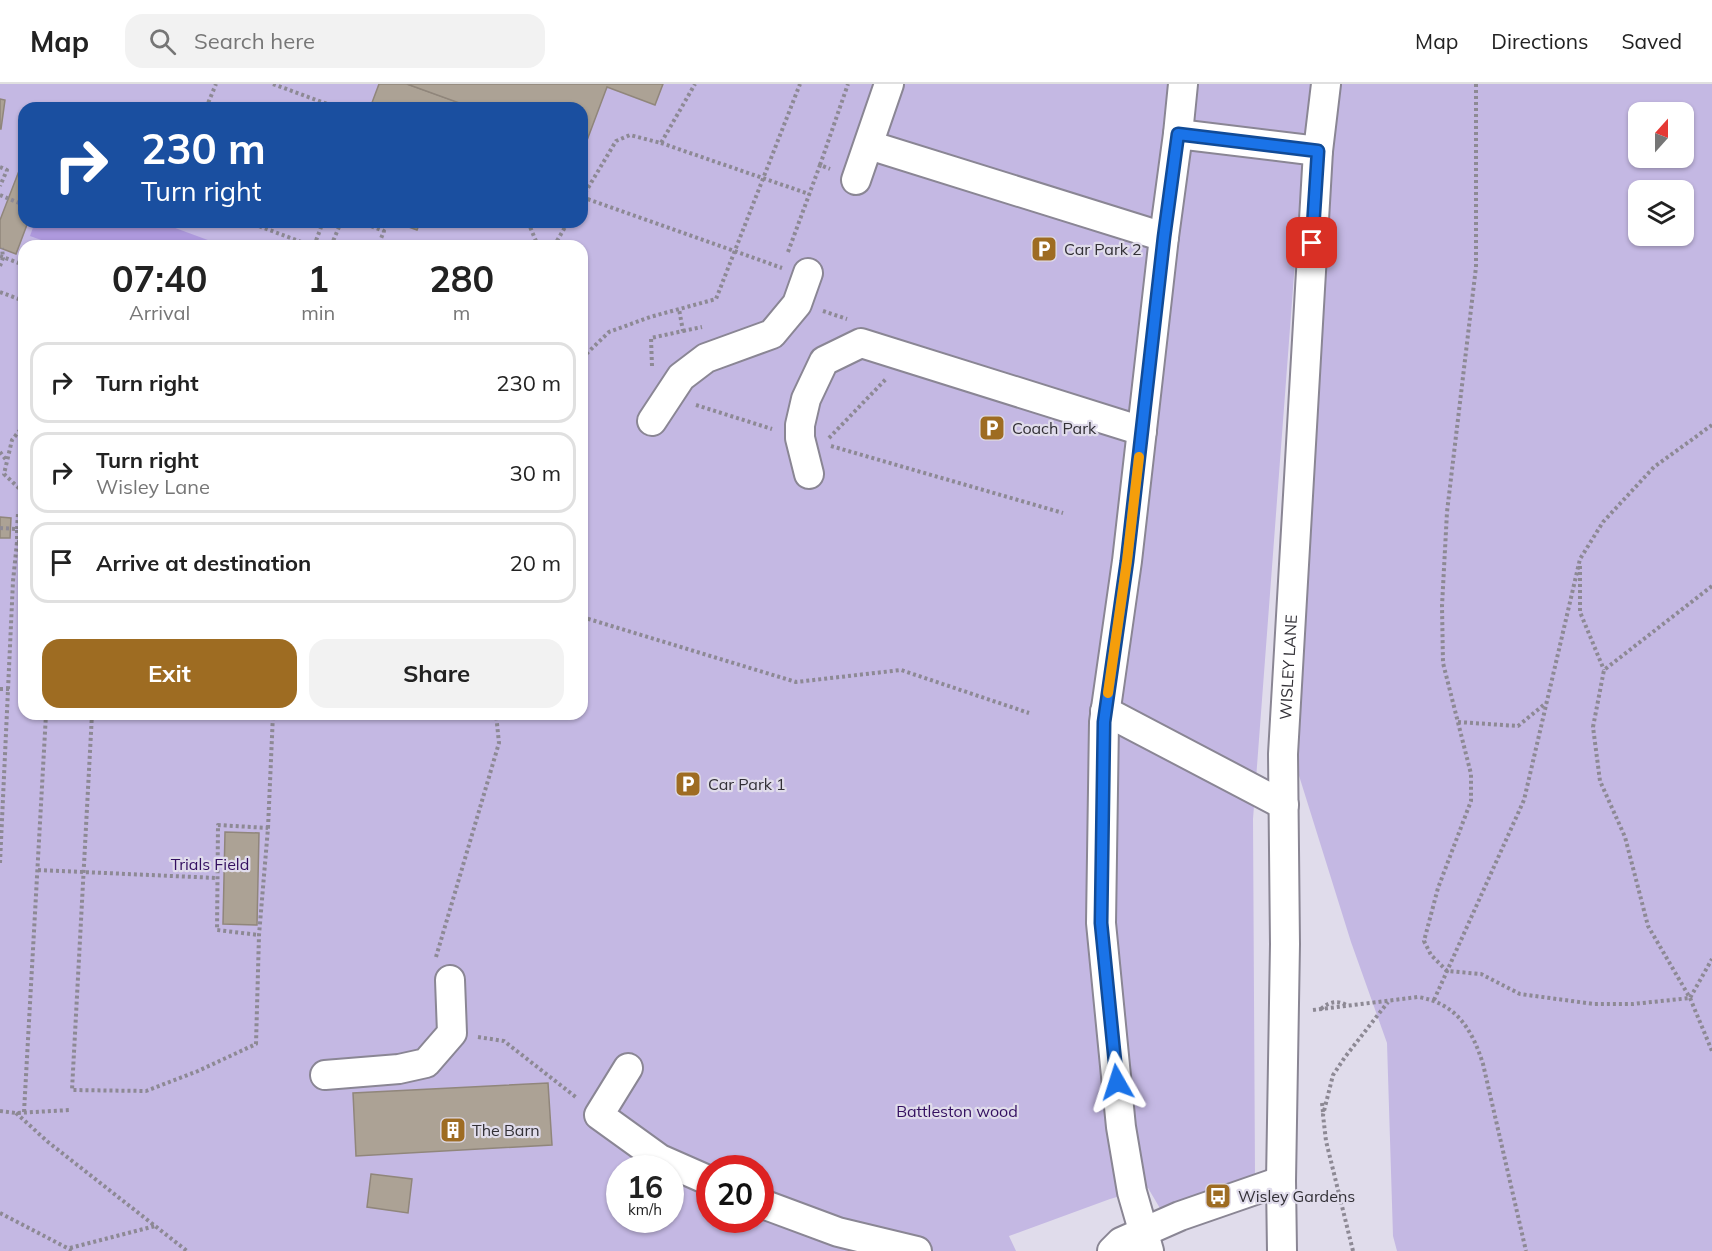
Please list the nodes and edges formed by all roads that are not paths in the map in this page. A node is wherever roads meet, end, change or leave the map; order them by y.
1 (889, 84) edge
2 (1183, 84) edge
3 (1326, 84) edge
4 (1178, 134) junction
5 (869, 145) junction
6 (1318, 151) junction
7 (856, 180) road end
8 (1164, 237) junction
9 (808, 273) dead end
10 (652, 421) dead end
11 (1142, 431) junction
12 (809, 474) dead end
13 (1105, 711) junction
14 (1284, 805) junction
15 (443, 969) road end
16 (628, 1068) dead end
17 (325, 1075) dead end
18 (696, 1175) edge
19 (1281, 1181) junction
20 (774, 1208) edge
21 (1146, 1241) edge
22 (917, 1251) edge
23 (1112, 1251) edge
24 (1282, 1251) edge

1 - 5 street
2 - 4 street
3 - 6 street, WISLEY LANE
4 - 6 street
4 - 8 street
5 - 7 street
5 - 8 street
6 - 14 street, WISLEY LANE
8 - 11 street
9 - 10 street
11 - 12 street
11 - 13 street
13 - 14 street
13 - 21 street
14 - 19 street, WISLEY LANE
15 - 17 street
16 - 18 street
19 - 21 street
19 - 24 street, WISLEY LANE
20 - 22 street
21 - 23 street

